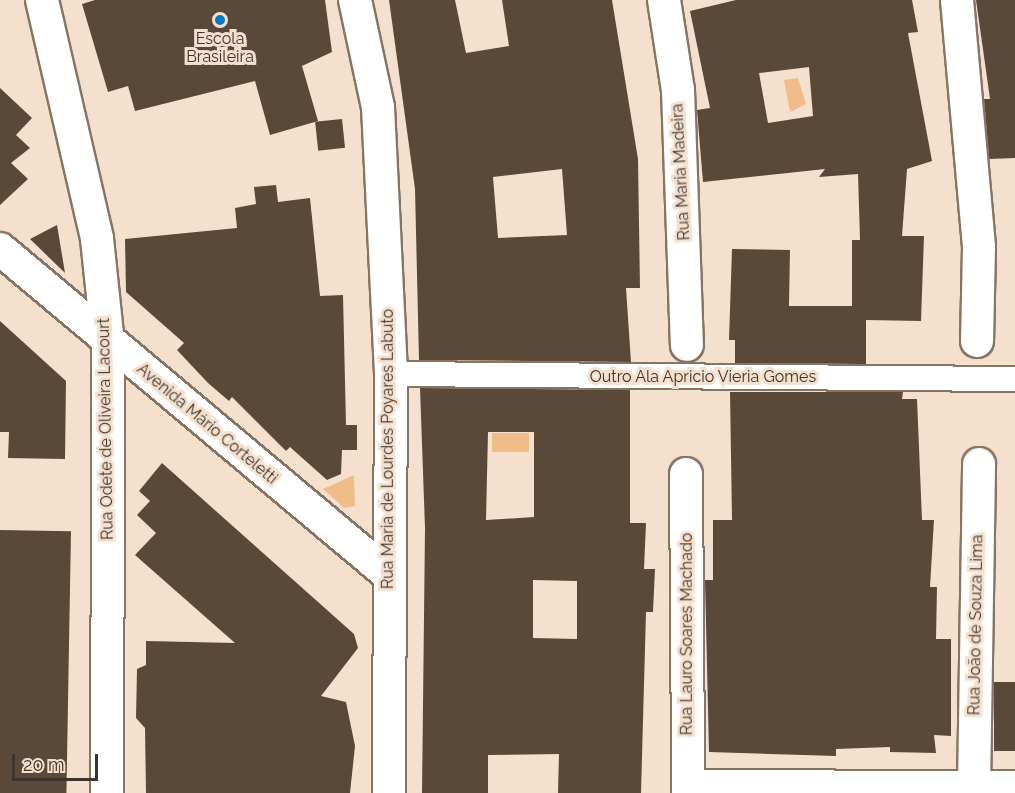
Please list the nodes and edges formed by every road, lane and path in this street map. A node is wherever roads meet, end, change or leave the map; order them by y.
1 (42, 0) edge
2 (355, 0) edge
3 (664, 0) edge
4 (957, 0) edge
5 (0, 249) edge
6 (977, 341) dead end
7 (108, 343) junction
8 (687, 345) dead end
9 (391, 374) junction
10 (1015, 379) edge
11 (979, 464) dead end
12 (686, 474) dead end
13 (388, 574) junction
14 (974, 787) junction
15 (1015, 787) edge
16 (688, 789) edge
17 (107, 793) edge
18 (389, 793) edge

1 - 7 street, Rua Odete de Oliveira Lacourt
2 - 9 street, Rua Maria de Lourdes Poyares Labuto
3 - 8 street, Rua Maria Madeira
4 - 6 street
5 - 7 street, Avenida Mário Corteletti
7 - 13 street, Avenida Mário Corteletti
7 - 17 street, Rua Odete de Oliveira Lacourt
9 - 10 street, Outro Ala Apricio Vieria Gomes
9 - 13 street, Rua Maria de Lourdes Poyares Labuto
11 - 14 street, Rua João de Souza Lima
12 - 16 street, Rua Lauro Soares Machado
13 - 18 street, Rua Maria de Lourdes Poyares Labuto
14 - 15 street
14 - 16 street

